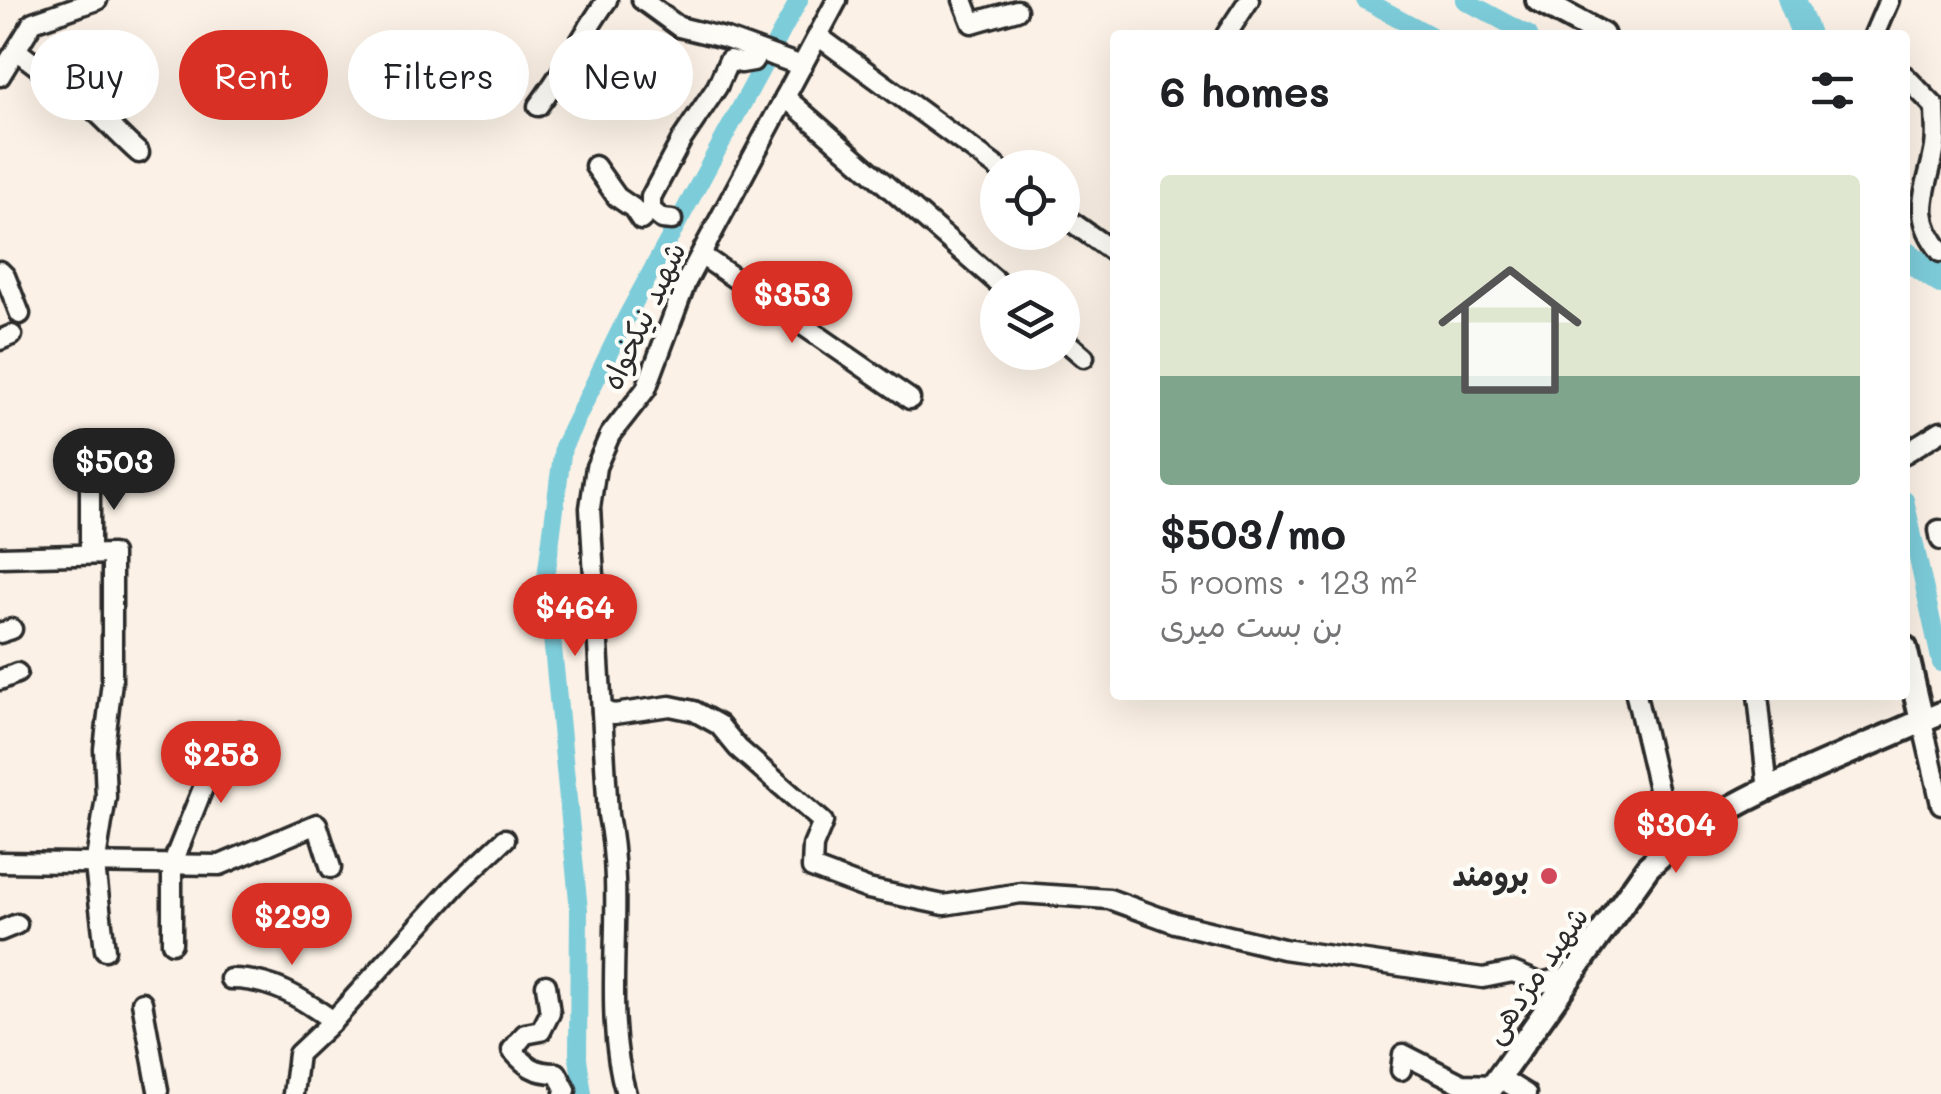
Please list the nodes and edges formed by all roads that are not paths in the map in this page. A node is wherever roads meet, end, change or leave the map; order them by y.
1 (97, 0) edge
2 (607, 0) edge
3 (642, 0) edge
4 (837, 0) edge
5 (963, 0) edge
6 (1249, 0) edge
7 (1538, 0) edge
8 (1889, 0) edge
9 (1017, 10) dead end
10 (1229, 30) edge
11 (1593, 30) edge
12 (1876, 30) edge
13 (818, 36) junction
14 (16, 50) junction
15 (766, 53) junction
16 (30, 60) edge
17 (802, 66) junction
18 (0, 76) edge
19 (1910, 81) edge
20 (786, 96) junction
21 (538, 106) dead end
22 (103, 120) edge
23 (139, 153) dead end
24 (980, 155) edge
25 (595, 166) dead end
26 (1910, 187) edge
27 (1925, 188) junction
28 (651, 210) junction
29 (672, 220) dead end
30 (1080, 228) edge
31 (1110, 249) edge
32 (1941, 252) edge
33 (701, 255) junction
34 (984, 270) edge
35 (0, 271) edge
36 (20, 314) dead end
37 (1080, 354) edge
38 (1084, 357) dead end
39 (910, 399) dead end
40 (1941, 432) edge
41 (1910, 449) edge
42 (90, 472) dead end
43 (90, 554) junction
44 (0, 556) edge
45 (1910, 661) edge
46 (1637, 700) edge
47 (1759, 700) edge
48 (602, 711) junction
49 (1931, 717) edge
50 (240, 731) dead end
51 (1768, 791) junction
52 (1941, 804) edge
53 (505, 839) dead end
54 (1671, 844) junction
55 (0, 862) edge
56 (172, 865) junction
57 (95, 866) junction
58 (330, 868) dead end
59 (172, 943) dead end
60 (105, 950) dead end
61 (1572, 976) junction
62 (230, 979) dead end
63 (546, 985) dead end
64 (142, 1002) dead end
65 (333, 1022) junction
66 (1401, 1070) dead end
67 (1494, 1086) edge
68 (158, 1090) dead end
69 (293, 1094) edge
70 (564, 1094) edge
71 (626, 1094) edge
72 (1526, 1094) edge

1 - 14 street
2 - 21 street
3 - 15 street
4 - 13 street, شهید نیکخواه
5 - 9 street
6 - 10 street
7 - 11 main road
8 - 12 street
13 - 17 street, شهید نیکخواه
13 - 24 street
14 - 16 street
14 - 18 street
15 - 17 street
15 - 28 street
17 - 20 street, شهید نیکخواه
19 - 27 street
20 - 33 street, شهید نیکخواه
20 - 34 street
22 - 23 street
25 - 28 street
26 - 27 street
27 - 32 street
28 - 29 street
30 - 31 street
33 - 39 street
33 - 48 street, شهید نیکخواه
35 - 36 street
37 - 38 street
40 - 41 street
42 - 43 street
43 - 44 street
43 - 57 street
45 - 49 main road
46 - 54 street
47 - 51 street
48 - 61 street
48 - 71 street, شهید نیکخواه
49 - 51 main road, شهید مژدهی
49 - 52 street
50 - 56 street
51 - 54 main road, شهید مژدهی
53 - 65 street
54 - 61 main road, شهید مژدهی
55 - 57 street
56 - 57 street
56 - 58 street
56 - 59 street
57 - 60 street
61 - 67 main road, شهید مژدهی
62 - 65 street
63 - 70 street
64 - 68 street
65 - 69 street
66 - 67 street
67 - 72 street

